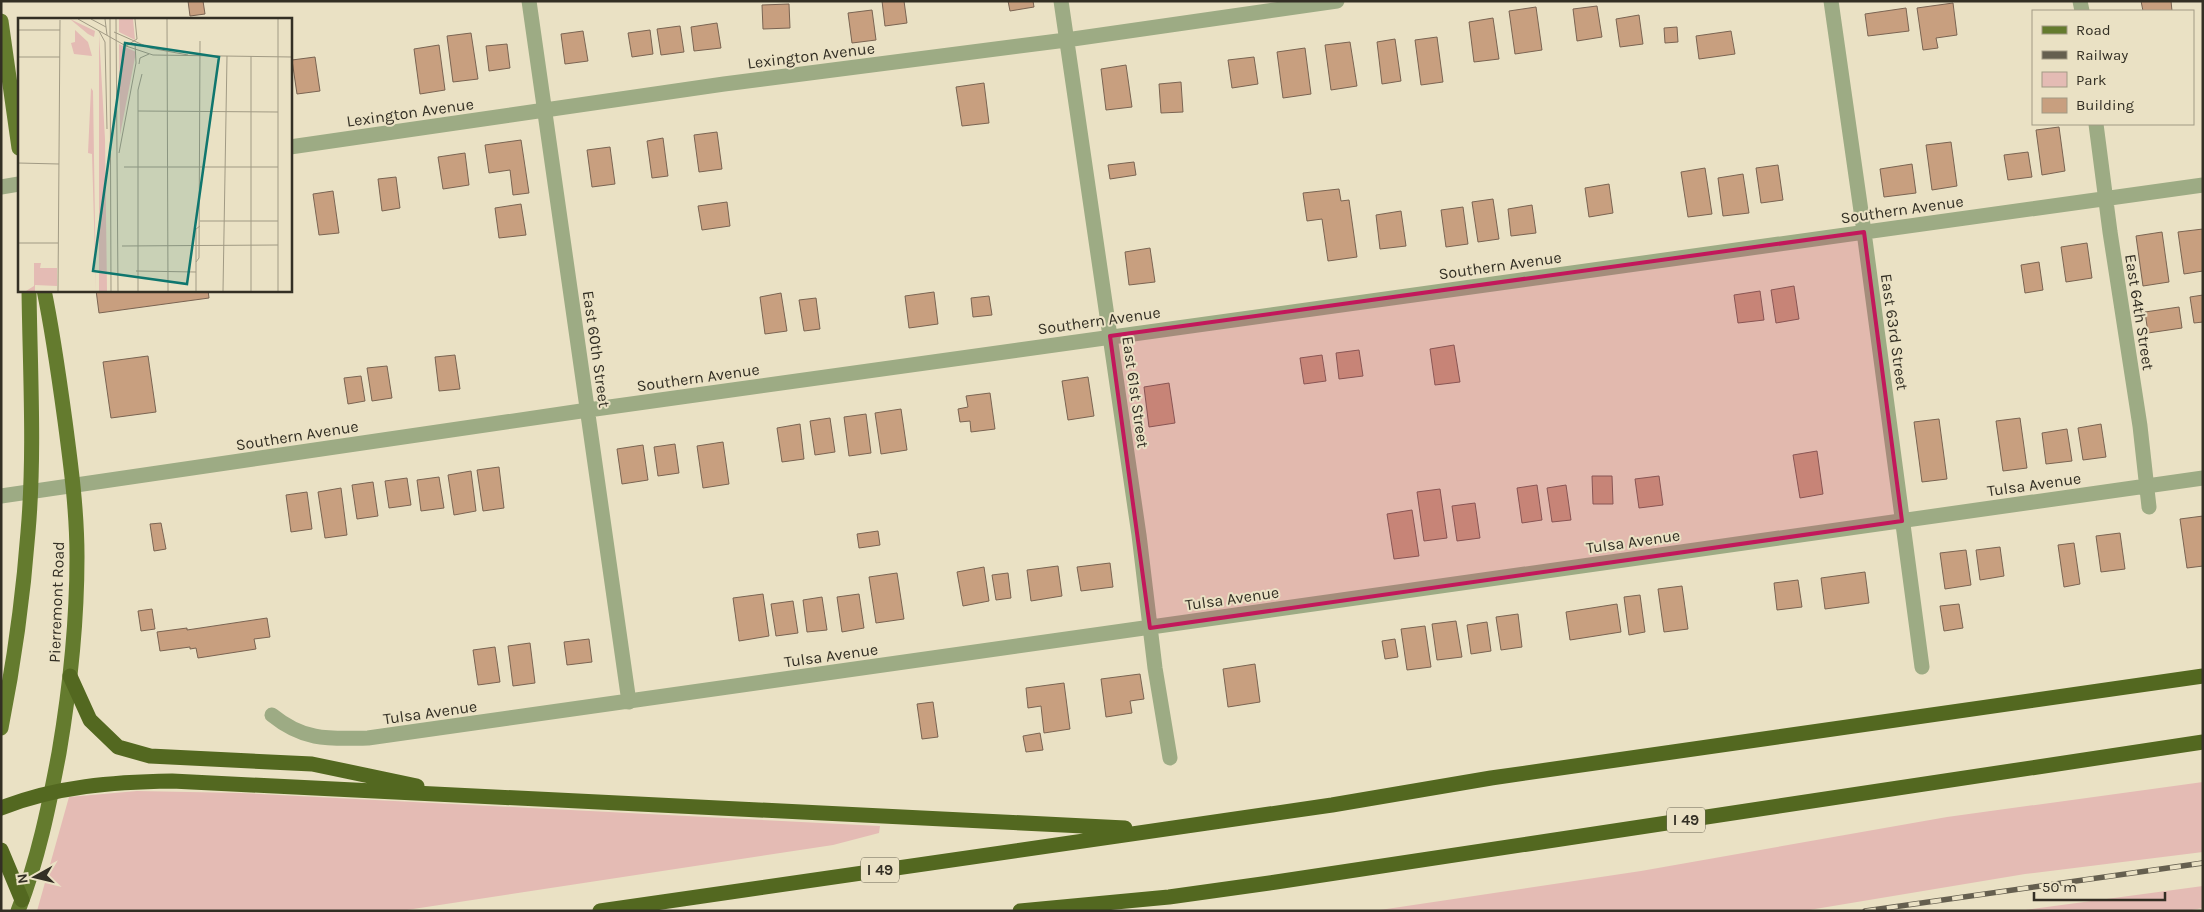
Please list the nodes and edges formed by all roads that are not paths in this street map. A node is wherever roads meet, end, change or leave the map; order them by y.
1 (529, 1) edge
2 (1060, 1) edge
3 (1337, 1) edge
4 (1831, 1) edge
5 (1, 21) edge
6 (1066, 40) junction
7 (546, 110) junction
8 (2096, 125) edge
9 (18, 141) edge
10 (291, 147) edge
11 (18, 184) edge
12 (2203, 185) edge
13 (1, 187) edge
14 (2106, 198) junction
15 (1864, 232) junction
16 (28, 291) edge
17 (44, 291) edge
18 (1110, 336) junction
19 (588, 410) junction
20 (2203, 478) edge
21 (74, 486) junction
22 (2146, 486) junction
23 (30, 492) junction
24 (1, 496) edge
25 (2149, 507) dead end
26 (1902, 521) junction
27 (1150, 628) junction
28 (1922, 668) dead end
29 (70, 676) junction
30 (2203, 676) edge
31 (629, 702) junction
32 (272, 715) dead end
33 (1, 728) edge
34 (2203, 742) edge
35 (1170, 758) dead end
36 (52, 791) junction
37 (464, 796) junction
38 (1, 808) edge
39 (1160, 830) junction
40 (1, 850) edge
41 (1169, 897) junction
42 (20, 906) edge
43 (600, 911) edge
44 (1020, 911) edge
45 (1102, 911) edge

1 - 7 street, East 60th Street
2 - 6 street, East 61st Street
3 - 6 street, Lexington Avenue
4 - 15 street, East 63rd Street
5 - 9 main road
6 - 7 street, Lexington Avenue
6 - 18 street, East 61st Street
7 - 10 street, Lexington Avenue
7 - 19 street, East 60th Street
8 - 14 street, East 64th Street
11 - 13 street
12 - 14 street, Southern Avenue
14 - 15 street, Southern Avenue
14 - 22 street, East 64th Street
15 - 18 street, Southern Avenue
15 - 26 street, East 63rd Street
16 - 23 main road, Pierremont Road
17 - 21 main road, Pierremont Road
18 - 19 street, Southern Avenue
18 - 27 street, East 61st Street
19 - 21 street, Southern Avenue
19 - 31 street, East 60th Street
20 - 22 street, Tulsa Avenue
21 - 23 street, Southern Avenue
21 - 29 main road, Pierremont Road
22 - 25 street, East 64th Street
22 - 26 street, Tulsa Avenue
23 - 24 street, Southern Avenue
23 - 33 main road, Pierremont Road
26 - 27 street, Tulsa Avenue
26 - 28 street, East 63rd Street
27 - 31 street, Tulsa Avenue
27 - 35 street, East 61st Street
29 - 36 main road, Pierremont Road
29 - 37 highway
30 - 39 highway, I 49
31 - 32 street, Tulsa Avenue
34 - 41 highway, I 49
36 - 37 highway
36 - 38 highway
36 - 42 main road, Pierremont Road
37 - 39 highway
39 - 43 highway, I 49
40 - 42 highway
41 - 44 highway, I 49
41 - 45 highway

